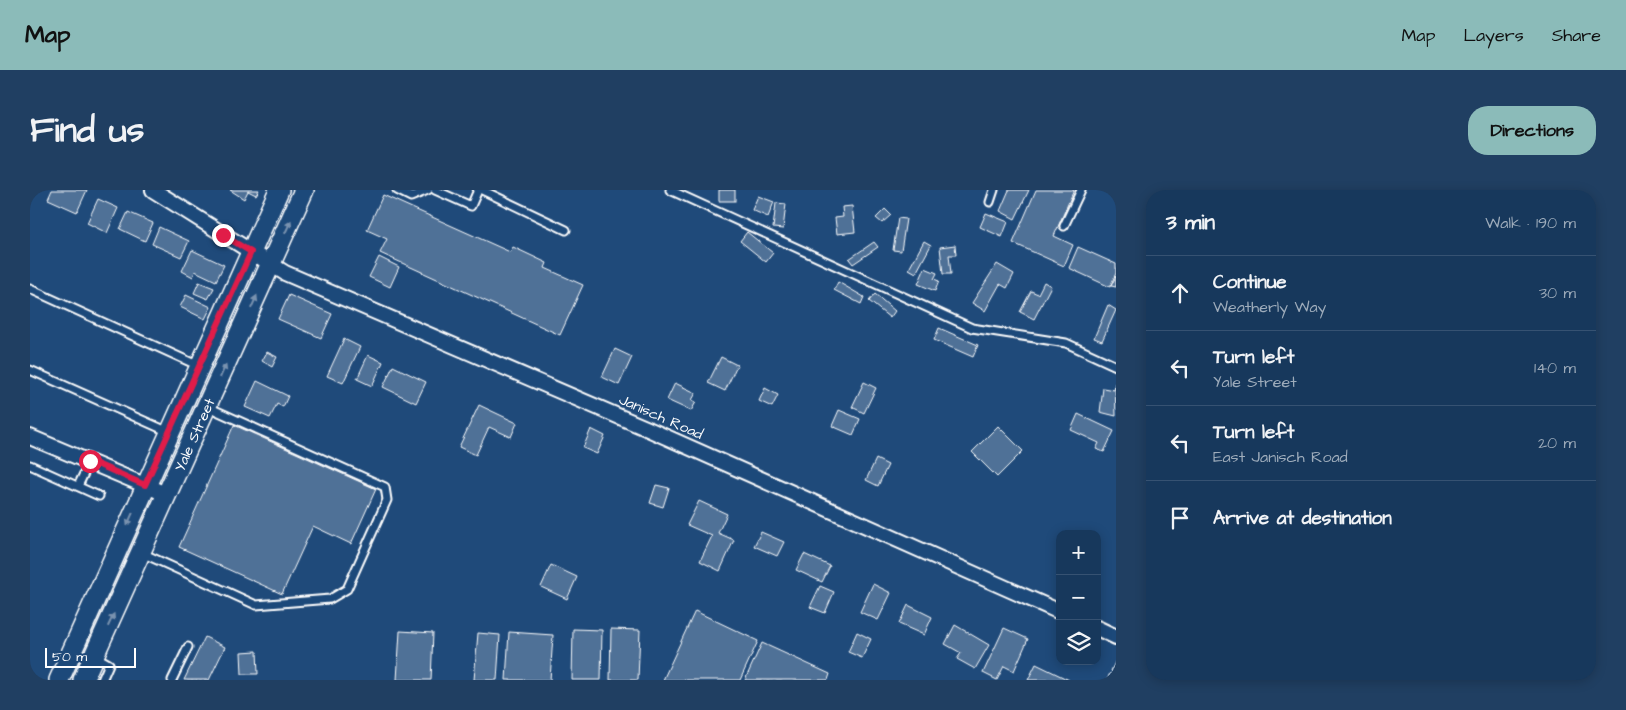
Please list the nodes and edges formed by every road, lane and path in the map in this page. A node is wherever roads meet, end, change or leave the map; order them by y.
1 (153, 190) edge
2 (280, 190) edge
3 (304, 190) edge
4 (396, 190) edge
5 (428, 190) edge
6 (435, 190) edge
7 (478, 190) edge
8 (482, 190) edge
9 (670, 190) edge
10 (994, 190) edge
11 (1081, 190) edge
12 (990, 202) dead end
13 (1064, 226) dead end
14 (566, 230) dead end
15 (251, 252) junction
16 (271, 264) junction
17 (30, 289) edge
18 (199, 366) junction
19 (1116, 366) edge
20 (30, 370) edge
21 (208, 406) junction
22 (169, 432) junction
23 (30, 437) edge
24 (90, 461) junction
25 (30, 465) edge
26 (145, 485) junction
27 (78, 486) junction
28 (168, 495) junction
29 (99, 496) dead end
30 (142, 553) junction
31 (1056, 610) edge
32 (1101, 630) edge
33 (1116, 637) edge
34 (188, 647) dead end
35 (94, 656) junction
36 (59, 680) edge
37 (83, 680) edge
38 (102, 680) edge
39 (172, 680) edge

1 - 15 street, Janisch Road
2 - 15 main road, Yale Street
16 -> 3 main road, Yale Street
4 - 5 lane
6 - 7 lane
8 - 14 lane
9 - 19 lane
10 - 12 lane
11 - 13 lane
15 - 16 street, Janisch Road
15 - 18 main road, Yale Street
21 -> 16 main road, Yale Street
16 - 31 street, Janisch Road
17 - 18 lane
18 - 22 main road, Yale Street
20 - 22 lane
21 - 28 main road, Yale Street
21 - 30 lane
22 - 26 main road, Yale Street
23 - 24 street
24 - 26 street
24 - 27 lane
25 - 27 lane
26 - 28 street
26 -> 36 main road, Yale Street
27 - 29 lane
28 - 30 main road, Yale Street
35 -> 30 main road, Yale Street
32 - 33 street
34 - 39 lane
35 - 37 main road, Yale Street
35 - 38 lane

